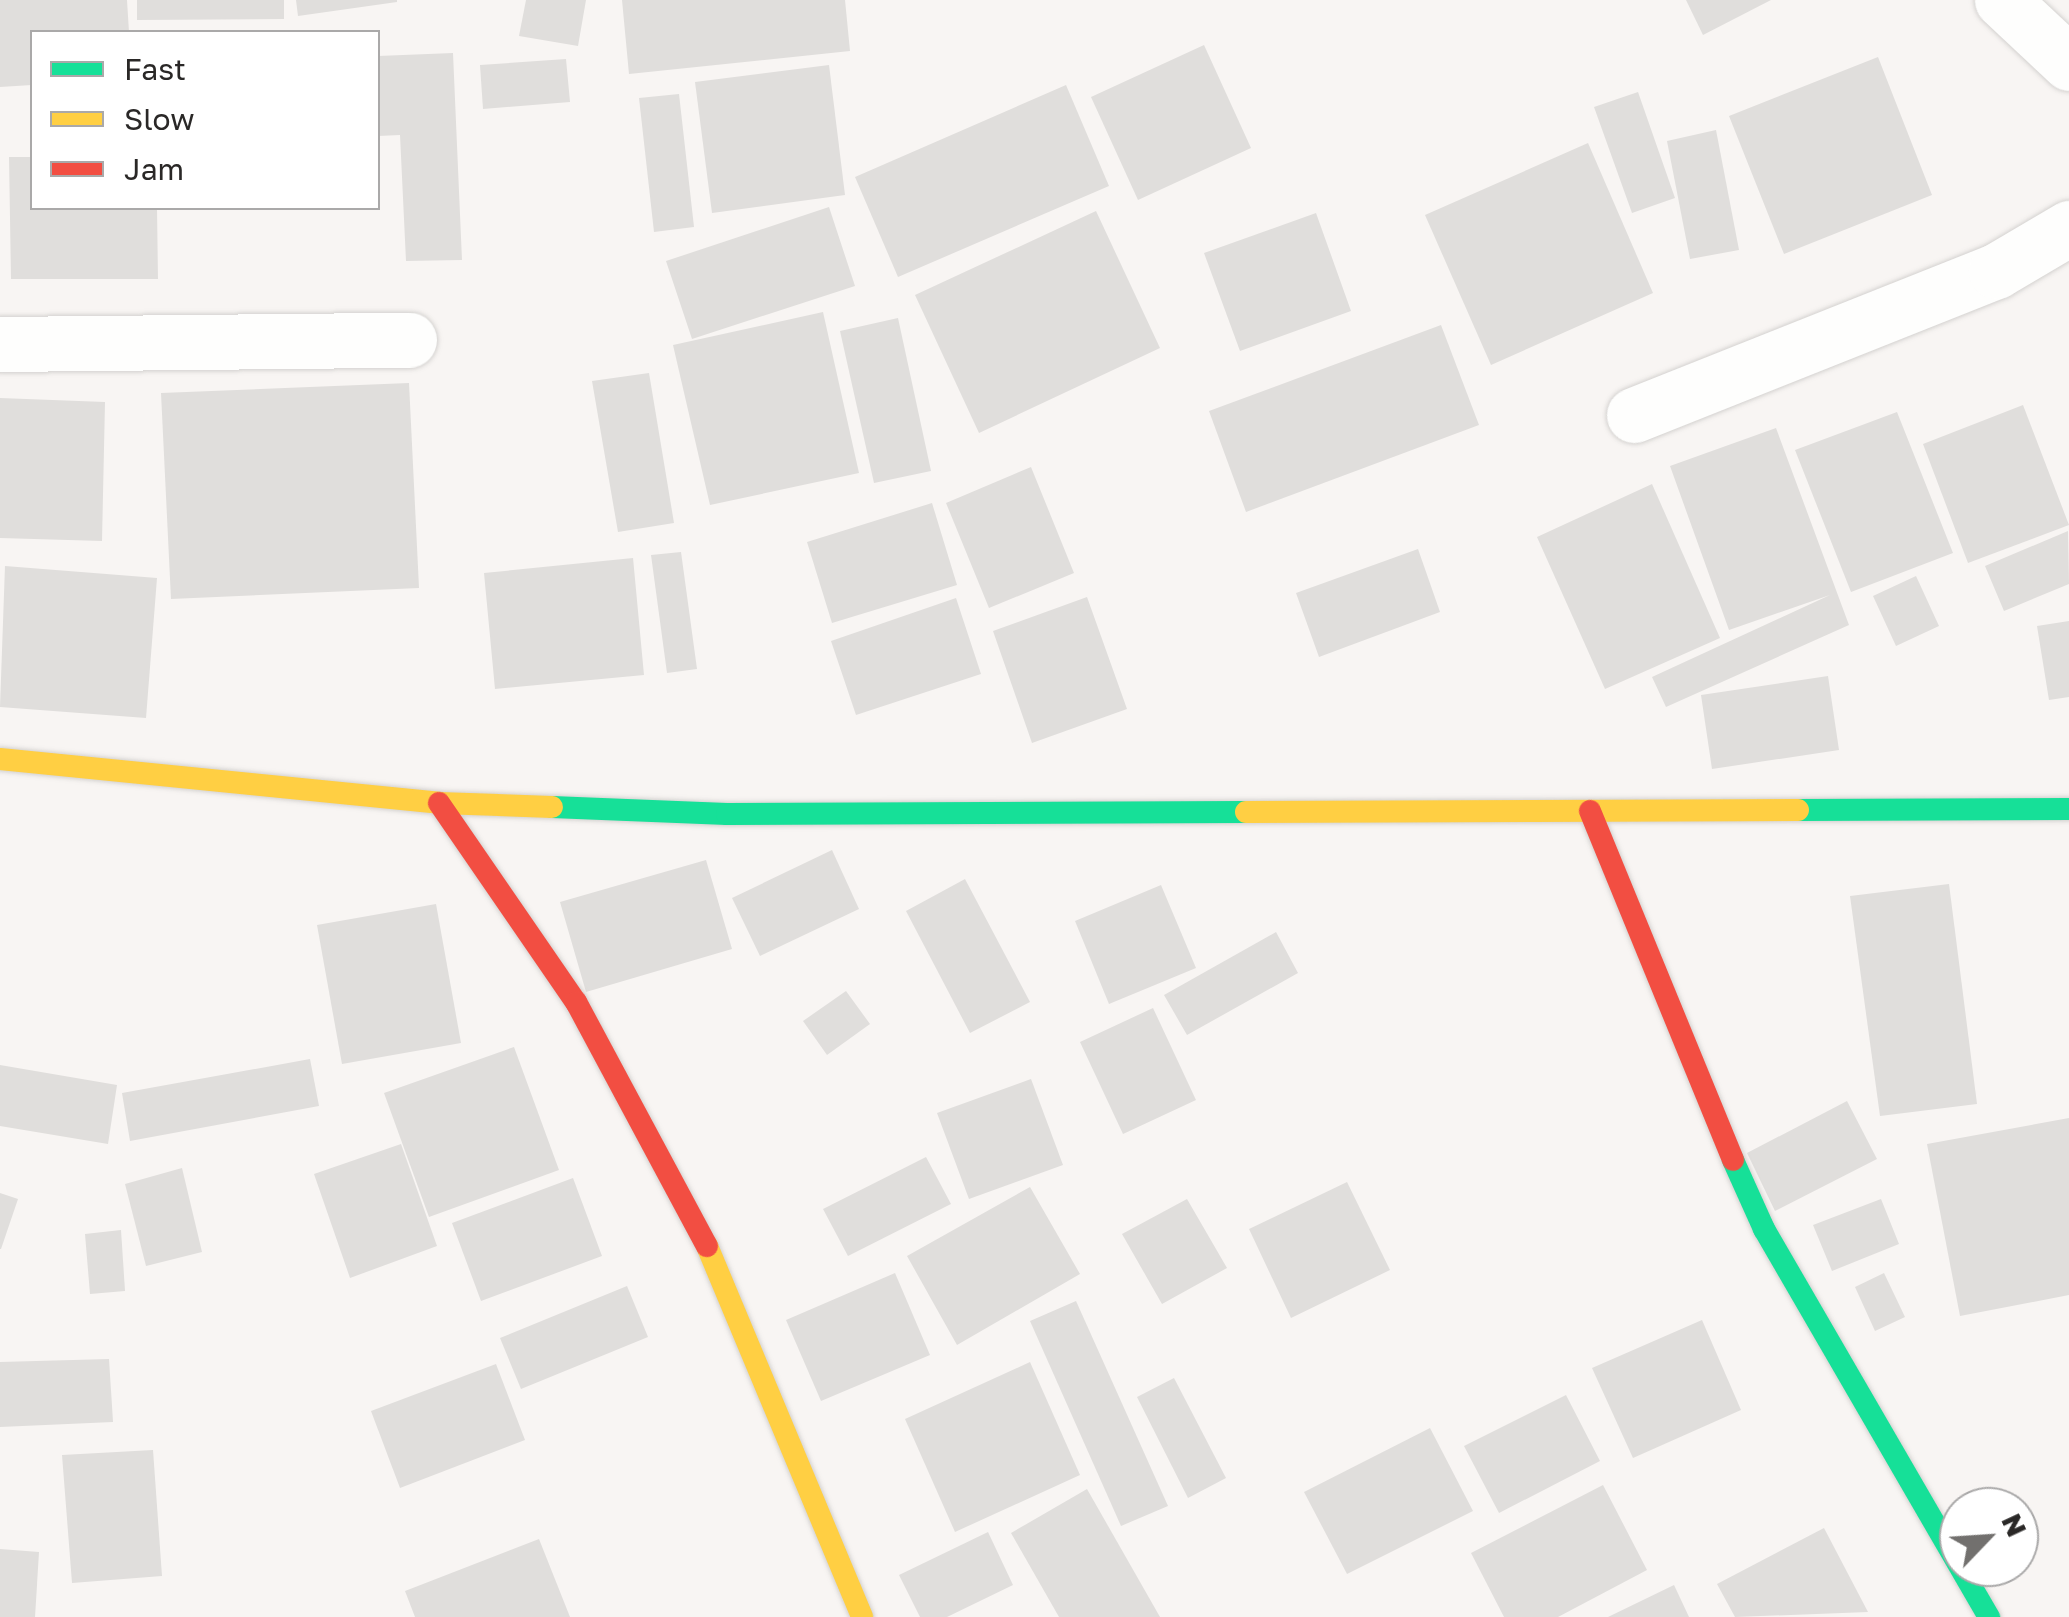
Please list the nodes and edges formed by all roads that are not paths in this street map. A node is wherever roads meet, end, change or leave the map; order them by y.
1 (2002, 0) edge
2 (2069, 63) edge
3 (2069, 228) edge
4 (409, 340) dead end
5 (0, 344) edge
6 (1634, 415) dead end
7 (0, 759) edge
8 (440, 803) junction
9 (2069, 808) edge
10 (1590, 811) junction
11 (862, 1617) edge
12 (1989, 1617) edge

1 - 2 street
3 - 6 street
4 - 5 street
7 - 8 street
8 - 10 street
8 - 11 street
9 - 10 street
10 - 12 street

